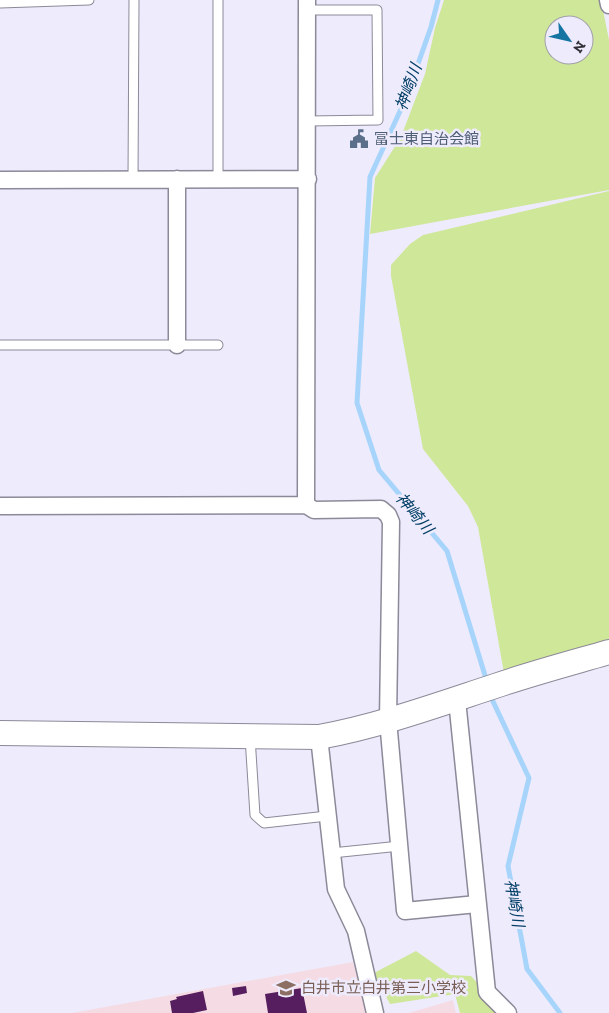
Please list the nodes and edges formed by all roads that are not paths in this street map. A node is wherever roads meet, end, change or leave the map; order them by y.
1 (89, 0) edge
2 (134, 0) edge
3 (218, 0) edge
4 (608, 0) edge
5 (0, 3) edge
6 (307, 5) edge
7 (609, 5) edge
8 (308, 121) junction
9 (308, 178) junction
10 (177, 179) junction
11 (218, 179) junction
12 (0, 180) edge
13 (133, 180) junction
14 (0, 345) edge
15 (177, 345) junction
16 (218, 345) dead end
17 (306, 505) junction
18 (0, 506) edge
19 (609, 652) edge
20 (457, 700) junction
21 (388, 720) junction
22 (0, 733) edge
23 (250, 737) junction
24 (319, 737) junction
25 (327, 816) junction
26 (400, 846) junction
27 (332, 853) junction
28 (477, 904) junction
29 (375, 1013) edge
30 (508, 1013) edge

1 - 5 lane
2 - 13 lane
3 - 11 lane
4 - 7 street
6 - 8 street
6 - 8 lane
8 - 9 street
9 - 11 street
9 - 17 street
10 - 11 street
10 - 13 street
10 - 15 street
12 - 13 street
14 - 15 lane
15 - 16 lane
17 - 18 street
17 - 21 street
19 - 20 street
20 - 21 street
20 - 28 street
21 - 24 street
21 - 26 street
22 - 23 street
23 - 24 street
23 - 25 lane
24 - 25 street
25 - 27 street
26 - 27 lane
26 - 28 street
27 - 29 street
28 - 30 street

